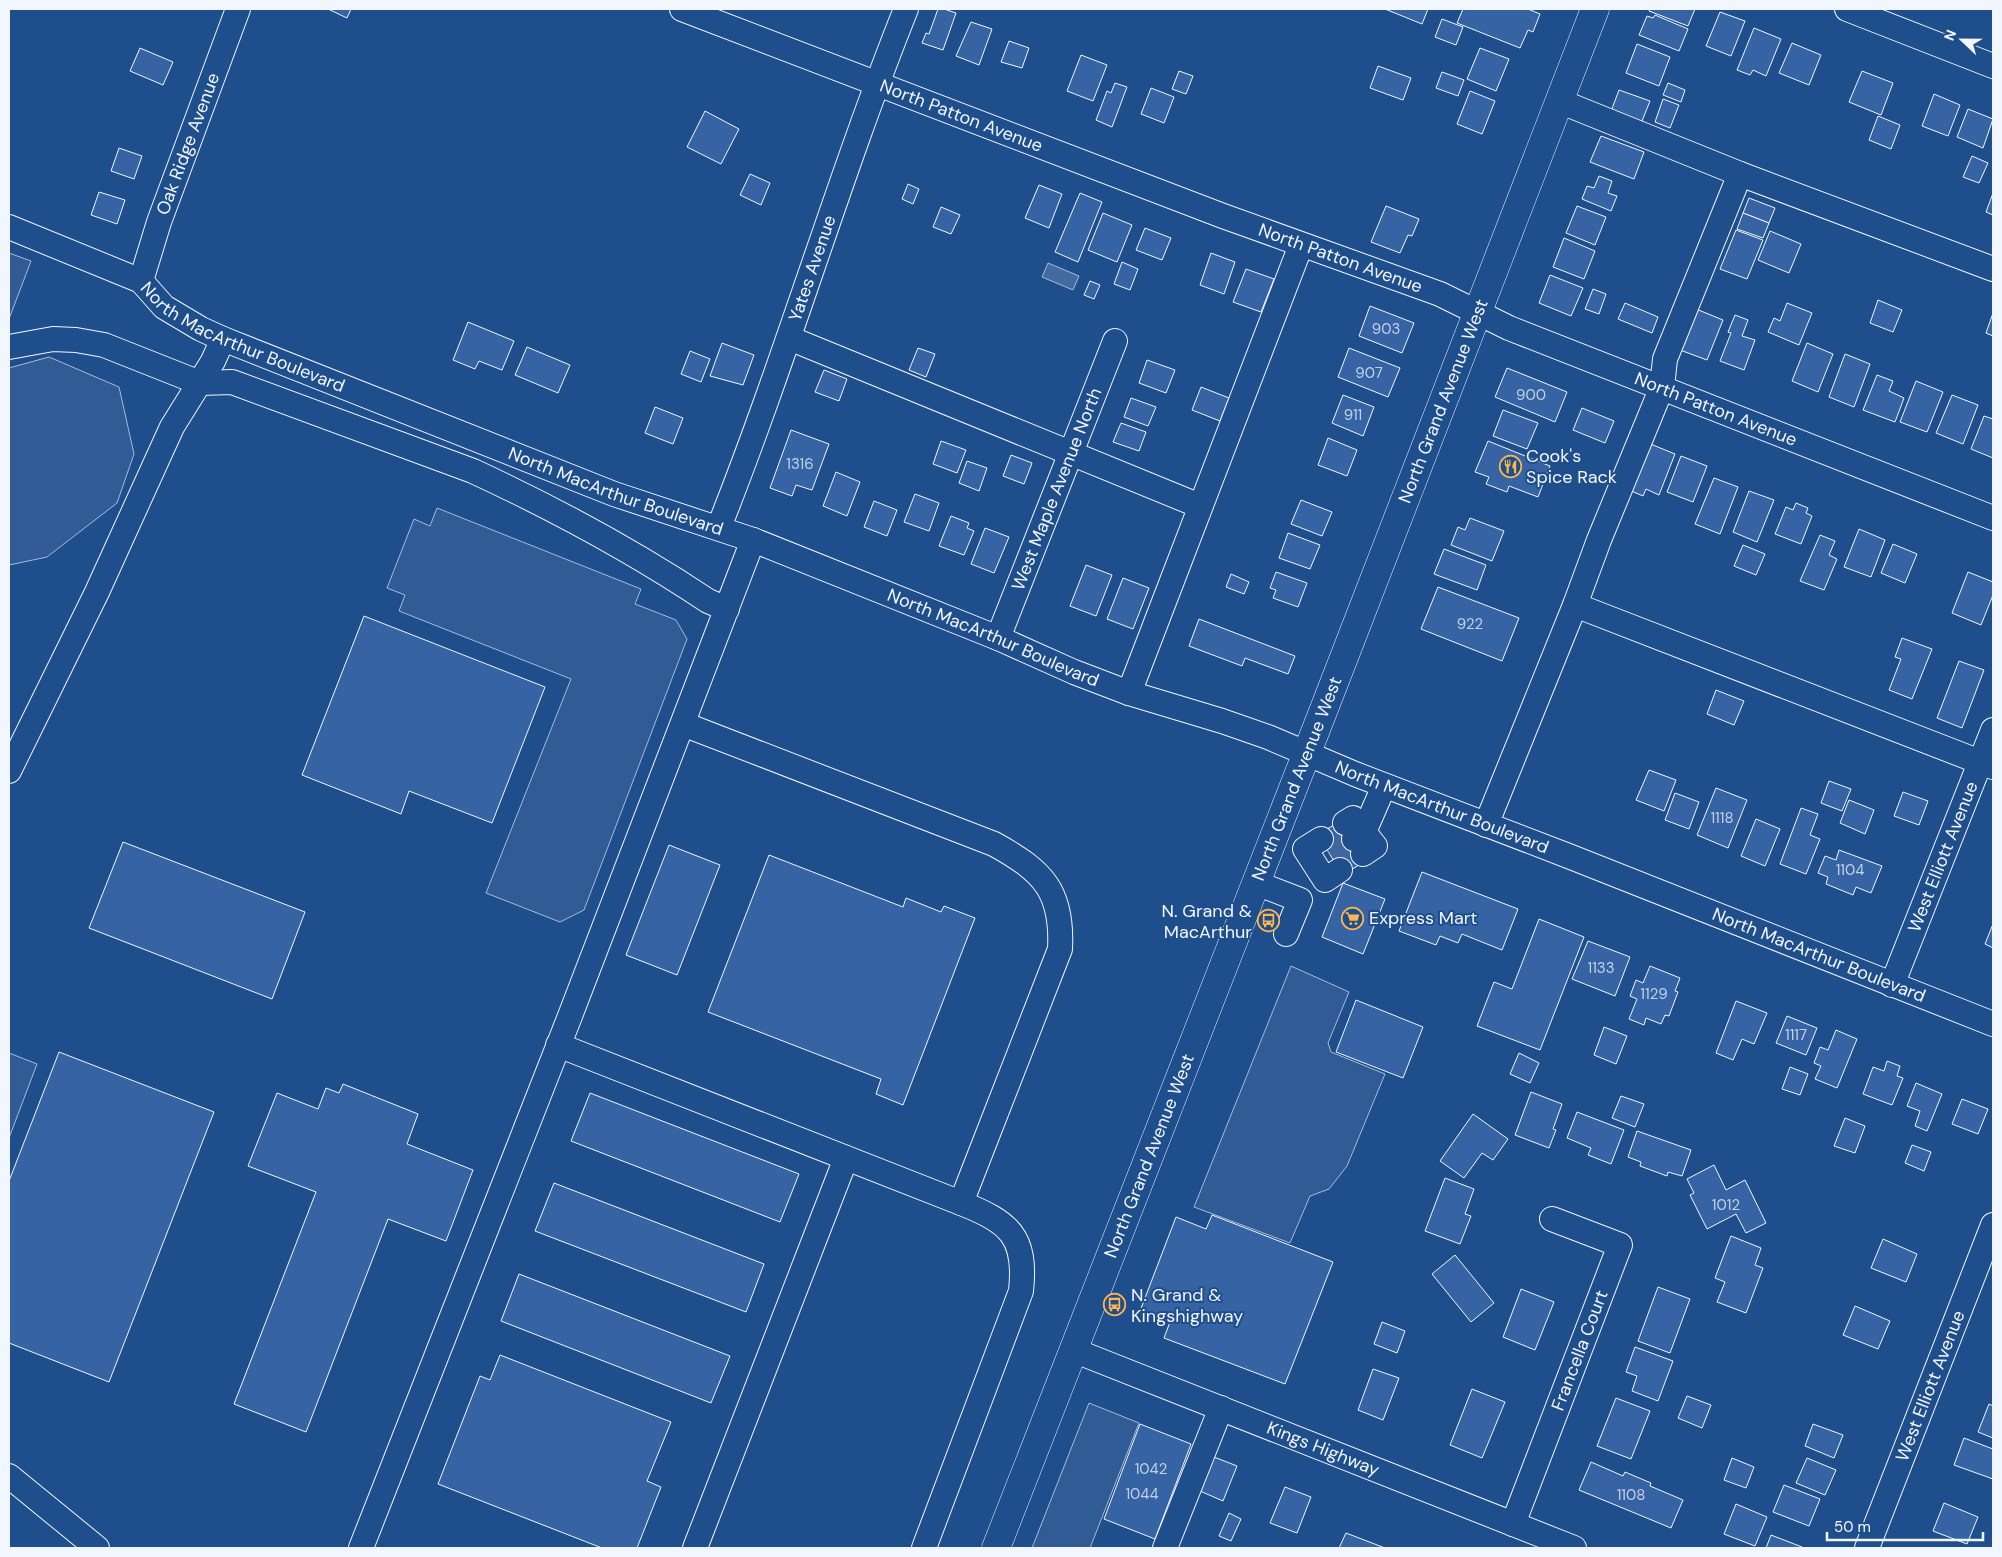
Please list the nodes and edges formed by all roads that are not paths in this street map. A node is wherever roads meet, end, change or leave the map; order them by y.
1 (238, 9) edge
2 (682, 9) edge
3 (906, 9) edge
4 (1595, 9) edge
5 (1847, 9) edge
6 (1993, 66) edge
7 (877, 84) junction
8 (1559, 101) junction
9 (1740, 174) junction
10 (9, 227) edge
11 (1301, 245) junction
12 (1993, 269) edge
13 (141, 281) junction
14 (1477, 311) junction
15 (789, 338) junction
16 (223, 339) junction
17 (1115, 341) dead end
18 (9, 347) edge
19 (200, 383) junction
20 (1662, 387) junction
21 (1070, 453) junction
22 (1200, 506) junction
23 (1993, 518) edge
24 (718, 527) junction
25 (753, 540) junction
26 (1575, 605) junction
27 (727, 608) junction
28 (998, 638) junction
29 (1128, 693) junction
30 (683, 724) junction
31 (1993, 730) edge
32 (1306, 754) junction
33 (1987, 764) edge
34 (9, 771) edge
35 (1384, 786) junction
36 (1486, 824) junction
37 (1356, 837) tunnel mouth
38 (1327, 858) tunnel mouth
39 (1256, 883) junction
40 (1300, 900) junction
41 (1286, 934) dead end
42 (1892, 985) junction
43 (1993, 1024) edge
44 (558, 1045) junction
45 (846, 1158) junction
46 (961, 1203) junction
47 (1552, 1219) dead end
48 (1993, 1225) edge
49 (1987, 1259) edge
50 (1073, 1350) junction
51 (1221, 1408) junction
52 (9, 1476) edge
53 (1513, 1524) junction
54 (97, 1548) edge
55 (361, 1548) edge
56 (694, 1548) edge
57 (924, 1548) edge
58 (996, 1548) edge
59 (1165, 1548) edge
60 (1574, 1548) edge
61 (1867, 1548) edge

1 - 13 street, Oak Ridge Avenue
2 - 7 street, North Patton Avenue
3 - 7 street, Yates Avenue
4 - 8 main road, North Grand Avenue West
5 - 6 street
7 - 11 street, North Patton Avenue
7 - 15 street, Yates Avenue
8 - 9 street
8 - 14 main road, North Grand Avenue West
9 - 12 street
9 - 20 street
10 - 13 street, North MacArthur Boulevard
11 - 14 street, North Patton Avenue
11 - 22 street
13 - 16 street, North MacArthur Boulevard
14 - 20 street, North Patton Avenue
14 - 32 main road, North Grand Avenue West
15 - 21 street
15 - 24 street, Yates Avenue
16 - 19 street
16 - 24 street, North MacArthur Boulevard
17 - 21 street, West Maple Avenue North
18 - 19 street
19 - 27 street
19 - 34 street
20 - 23 street, North Patton Avenue
20 - 26 street
21 - 22 street
21 - 28 street, West Maple Avenue North
22 - 29 street
24 - 25 street, North MacArthur Boulevard
25 - 27 street
25 - 28 street, North MacArthur Boulevard
26 - 33 street
26 - 36 street
27 - 30 street
28 - 29 street, North MacArthur Boulevard
29 - 32 street, North MacArthur Boulevard
30 - 44 street
30 - 46 street
31 - 33 street, West Elliott Avenue
32 - 35 street, North MacArthur Boulevard
32 - 39 main road, North Grand Avenue West
33 - 42 street, West Elliott Avenue
35 - 36 street, North MacArthur Boulevard
35 - 37 street
36 - 42 street, North MacArthur Boulevard
38 - 40 street
39 - 40 street
39 - 50 main road, North Grand Avenue West
40 - 41 street
42 - 43 street, North MacArthur Boulevard
44 - 45 street
44 - 55 street
45 - 46 street
45 - 56 street
46 - 57 street
47 - 53 street, Francella Court
48 - 49 street, West Elliott Avenue
49 - 61 street, West Elliott Avenue
50 - 51 street, Kings Highway
50 - 58 main road, North Grand Avenue West
51 - 53 street, Kings Highway
51 - 59 street
52 - 54 street
53 - 60 street, Kings Highway

